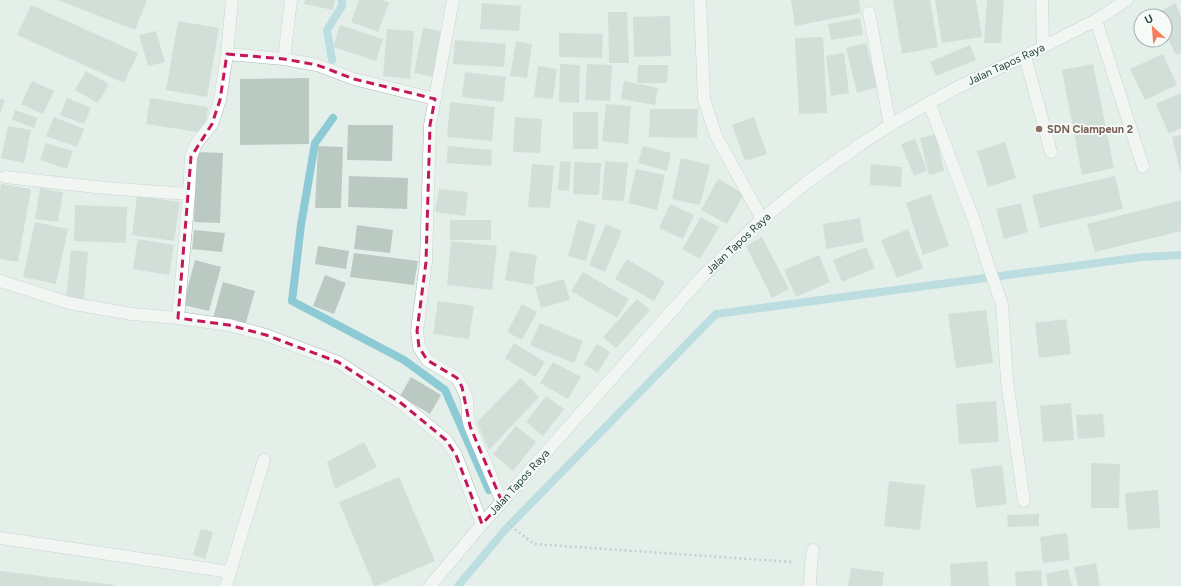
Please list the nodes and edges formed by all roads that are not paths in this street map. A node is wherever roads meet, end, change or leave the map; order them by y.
1 (232, 0) edge
2 (292, 0) edge
3 (453, 0) edge
4 (700, 0) edge
5 (1042, 0) edge
6 (1127, 0) edge
7 (869, 13) dead end
8 (1096, 20) junction
9 (1043, 47) junction
10 (227, 54) junction
11 (1025, 56) junction
12 (284, 58) junction
13 (435, 99) junction
14 (929, 103) junction
15 (890, 125) junction
16 (1051, 152) dead end
17 (1143, 167) dead end
18 (5, 177) dead end
19 (189, 194) junction
20 (762, 219) junction
21 (0, 281) edge
22 (178, 318) junction
23 (264, 460) dead end
24 (1024, 501) dead end
25 (502, 502) junction
26 (482, 524) junction
27 (0, 538) edge
28 (813, 550) dead end
29 (230, 572) junction
30 (226, 586) edge
31 (430, 586) edge
32 (810, 586) edge

1 - 10 street
2 - 12 street
3 - 13 street
4 - 20 street
5 - 9 street
6 - 8 street, Jalan Tapos Raya
7 - 15 street
8 - 9 street, Jalan Tapos Raya
8 - 17 street
9 - 11 street, Jalan Tapos Raya
10 - 12 street
10 - 19 street
11 - 14 street, Jalan Tapos Raya
11 - 16 street
12 - 13 street
13 - 25 street
14 - 15 street, Jalan Tapos Raya
14 - 24 street
15 - 20 street, Jalan Tapos Raya
18 - 19 street
19 - 22 street
20 - 25 street, Jalan Tapos Raya
21 - 22 street
22 - 26 street
23 - 29 street
25 - 26 street, Jalan Tapos Raya
26 - 31 street, Jalan Tapos Raya
27 - 29 street
28 - 32 street
29 - 30 street

